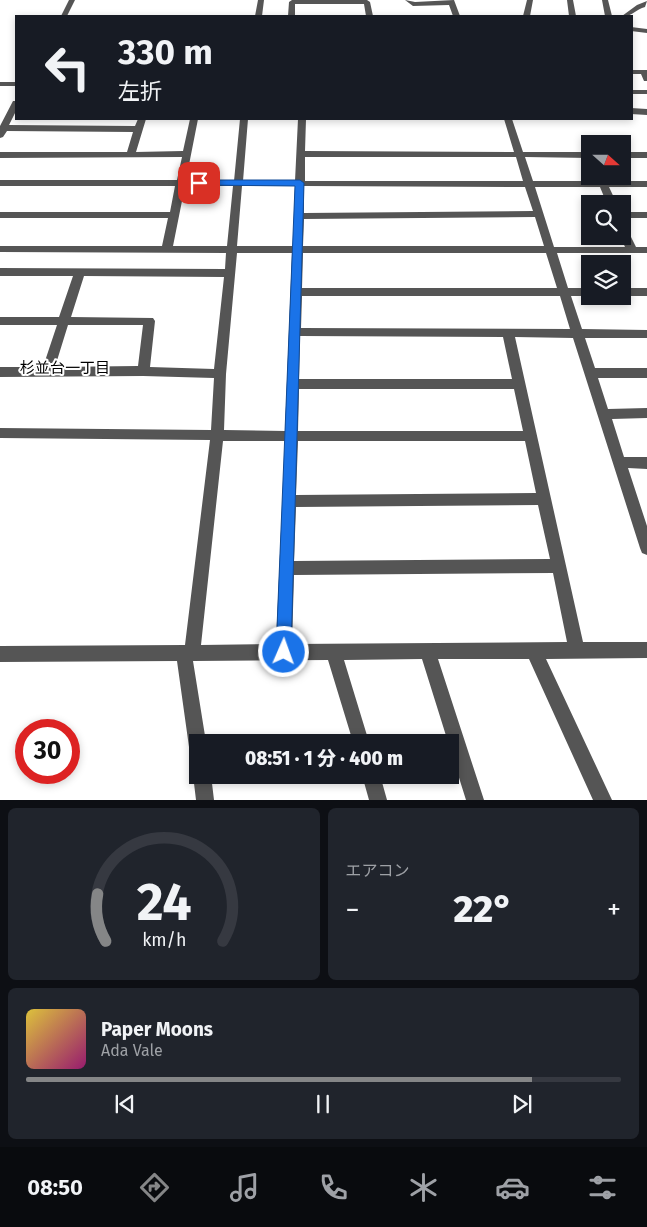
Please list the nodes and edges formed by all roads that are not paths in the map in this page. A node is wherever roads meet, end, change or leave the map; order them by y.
1 (72, 0) edge
2 (261, 0) edge
3 (408, 0) edge
4 (530, 0) edge
5 (605, 0) edge
6 (451, 2) edge
7 (647, 3) edge
8 (64, 15) edge
9 (259, 15) edge
10 (291, 15) edge
11 (370, 15) edge
12 (456, 15) edge
13 (527, 15) edge
14 (609, 15) edge
15 (627, 15) edge
16 (633, 29) edge
17 (647, 31) edge
18 (633, 72) edge
19 (647, 79) edge
20 (0, 84) edge
21 (15, 84) edge
22 (633, 92) edge
23 (647, 92) edge
24 (15, 105) edge
25 (633, 112) edge
26 (647, 112) edge
27 (4, 118) edge
28 (142, 120) edge
29 (194, 120) edge
30 (244, 120) edge
31 (302, 120) edge
32 (508, 120) edge
33 (138, 129) junction
34 (2, 132) edge
35 (131, 154) junction
36 (186, 154) junction
37 (301, 154) junction
38 (0, 155) edge
39 (520, 155) junction
40 (581, 155) edge
41 (631, 155) edge
42 (647, 155) edge
43 (581, 181) edge
44 (0, 183) edge
45 (179, 183) junction
46 (239, 183) junction
47 (300, 183) junction
48 (631, 183) edge
49 (529, 184) junction
50 (647, 184) edge
51 (539, 214) junction
52 (0, 215) edge
53 (173, 215) junction
54 (631, 215) edge
55 (647, 215) edge
56 (299, 216) junction
57 (630, 245) edge
58 (0, 249) edge
59 (166, 250) junction
60 (233, 250) junction
61 (298, 250) junction
62 (550, 250) junction
63 (632, 250) junction
64 (647, 250) edge
65 (0, 272) edge
66 (80, 272) junction
67 (229, 273) junction
68 (296, 292) junction
69 (564, 292) junction
70 (581, 292) edge
71 (631, 292) edge
72 (647, 292) edge
73 (0, 321) edge
74 (63, 321) junction
75 (295, 332) junction
76 (508, 333) junction
77 (577, 333) junction
78 (647, 334) edge
79 (143, 371) junction
80 (0, 372) edge
81 (47, 372) junction
82 (590, 373) junction
83 (647, 373) edge
84 (220, 374) junction
85 (293, 384) junction
86 (519, 384) junction
87 (647, 413) edge
88 (604, 414) junction
89 (0, 433) edge
90 (217, 435) junction
91 (291, 436) junction
92 (530, 436) junction
93 (619, 462) junction
94 (647, 463) edge
95 (544, 499) junction
96 (289, 501) junction
97 (643, 524) edge
98 (647, 548) edge
99 (559, 566) junction
100 (287, 568) junction
101 (577, 650) junction
102 (647, 650) edge
103 (534, 651) junction
104 (284, 652) junction
105 (334, 652) junction
106 (427, 652) junction
107 (188, 653) junction
108 (0, 654) edge
109 (197, 734) edge
110 (359, 734) edge
111 (203, 784) edge
112 (374, 784) edge
113 (205, 800) edge
114 (378, 800) edge
115 (474, 800) edge
116 (603, 800) edge

1 - 8 street
2 - 9 street
3 - 6 street
4 - 13 street
5 - 14 street
6 - 12 street
7 - 15 street
10 - 11 street
16 - 17 street
18 - 19 street
20 - 21 street
22 - 23 street
24 - 27 street
25 - 26 street
27 - 34 street
28 - 33 street
29 - 36 street
30 - 46 street
31 - 37 street
32 - 39 street
33 - 34 street
33 - 35 street
35 - 36 street
35 - 38 street
36 - 45 street
37 - 39 street
37 - 47 street
39 - 40 street
39 - 49 street
41 - 42 street
43 - 49 street
44 - 45 street
45 - 46 street
45 - 53 street
46 - 47 street
46 - 60 street
47 - 49 street
47 - 56 street
48 - 50 street
49 - 51 street
51 - 56 street
51 - 62 street
52 - 53 street
53 - 59 street
54 - 55 street
56 - 61 street
57 - 63 street
58 - 59 street
59 - 60 street
60 - 61 street
60 - 67 street
61 - 62 street
61 - 68 street
62 - 63 street
62 - 69 street
63 - 64 street
65 - 66 street
66 - 67 street
66 - 74 street
67 - 84 street
68 - 69 street
68 - 75 street
69 - 70 street
69 - 77 street
71 - 72 street
73 - 74 street
74 - 79 street
74 - 81 street
75 - 76 street
75 - 85 street
76 - 77 street
76 - 86 street
77 - 78 street
77 - 82 street
79 - 81 street
79 - 84 street
80 - 81 street
82 - 83 street
82 - 88 street
84 - 90 street
85 - 86 street
85 - 91 street
86 - 92 street
87 - 88 street
88 - 93 street
89 - 90 street
90 - 91 street
90 - 107 street
91 - 92 street
91 - 96 street
92 - 95 street
93 - 94 street
93 - 97 street
95 - 96 street
95 - 99 street
96 - 100 street
97 - 98 street
99 - 100 street
99 - 101 street
100 - 104 street
101 - 102 street
101 - 103 street
103 - 106 street
103 - 116 street
104 - 105 street
104 - 107 street
105 - 106 street
105 - 110 street
106 - 115 street
107 - 108 street
107 - 109 street
111 - 113 street
112 - 114 street

